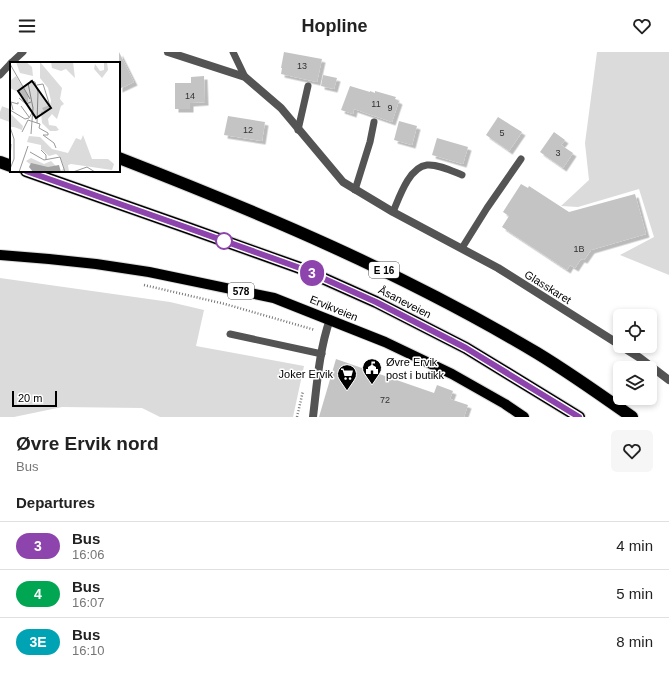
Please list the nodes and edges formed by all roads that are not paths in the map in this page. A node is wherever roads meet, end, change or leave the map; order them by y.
1 (22, 52) edge
2 (168, 52) edge
3 (233, 52) edge
4 (12, 62) edge
5 (10, 64) edge
6 (0, 75) edge
7 (245, 77) junction
8 (308, 86) dead end
9 (374, 122) dead end
10 (298, 130) junction
11 (120, 158) edge
12 (521, 159) dead end
13 (0, 162) edge
14 (10, 166) edge
15 (29, 172) edge
16 (462, 175) dead end
17 (355, 190) junction
18 (393, 212) junction
19 (462, 248) junction
20 (0, 255) edge
21 (330, 319) junction
22 (230, 334) dead end
23 (613, 342) edge
24 (632, 353) edge
25 (322, 354) junction
26 (669, 380) edge
27 (313, 417) edge
28 (524, 417) edge
29 (579, 417) edge
30 (632, 417) edge

1 - 4 lane
2 - 7 street, Glasskaret
3 - 7 lane, Glasskaret
5 - 6 lane
7 - 10 street, Glasskaret
8 - 10 lane
9 - 17 lane
10 - 17 street, Glasskaret
11 - 30 highway, Åsaneveien / E 16
12 - 19 lane
13 - 14 highway
15 - 29 highway, Åsaneveien
16 - 18 lane
17 - 18 street, Glasskaret
18 - 19 street, Glasskaret
19 - 23 street, Glasskaret
20 - 21 main road, Ervikveien / 578
21 - 25 street
21 - 28 main road, Ervikveien / 578
22 - 25 lane
24 - 26 street, Glasskaret
25 - 27 street

